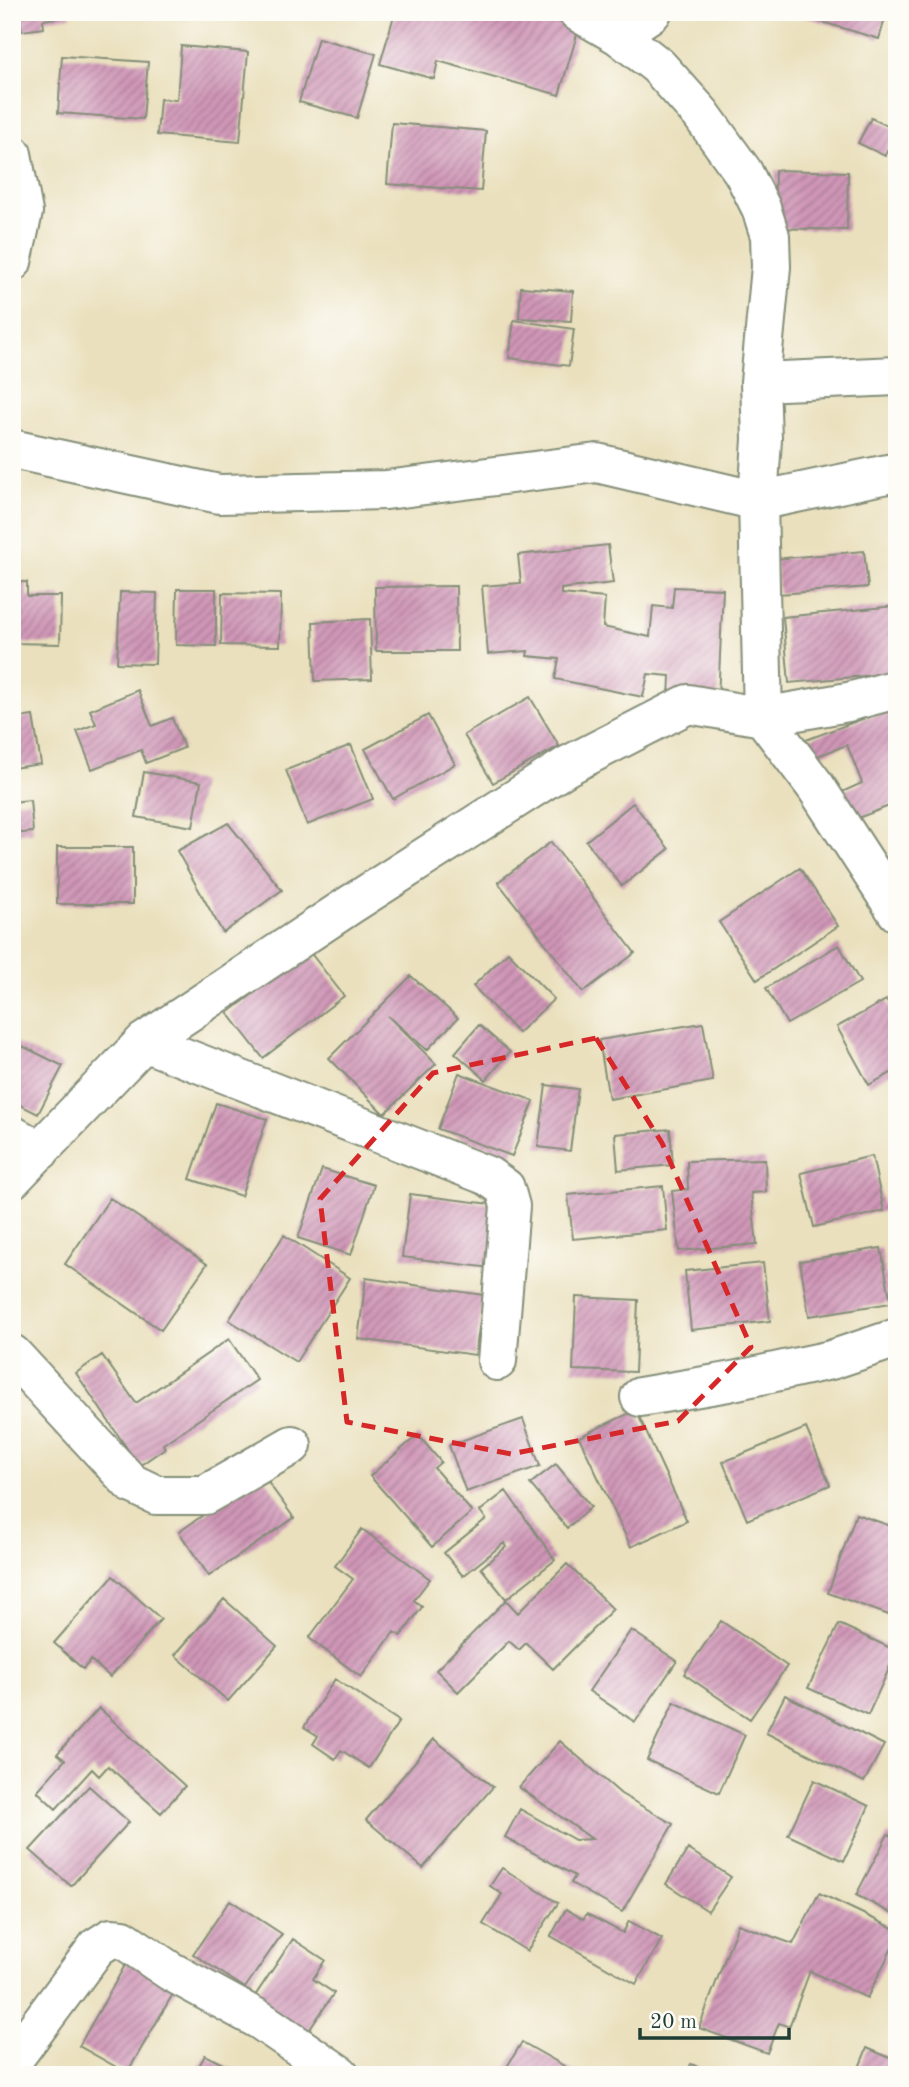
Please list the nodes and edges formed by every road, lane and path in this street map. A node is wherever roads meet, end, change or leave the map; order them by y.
1 (578, 12) edge
2 (652, 12) edge
3 (618, 35) junction
4 (12, 153) edge
5 (12, 262) edge
6 (897, 376) edge
7 (760, 382) junction
8 (12, 449) edge
9 (897, 472) edge
10 (758, 501) junction
11 (897, 689) edge
12 (763, 717) junction
13 (897, 912) edge
14 (144, 1042) junction
15 (26, 1142) edge
16 (12, 1179) edge
17 (897, 1338) edge
18 (12, 1354) edge
19 (497, 1361) dead end
20 (640, 1397) dead end
21 (292, 1445) dead end
22 (12, 2060) edge
23 (340, 2075) edge

1 - 3 street
2 - 3 street
3 - 7 street
4 - 5 street
6 - 7 street
7 - 10 street
8 - 10 street
9 - 10 street
10 - 12 street
11 - 12 street
12 - 13 street
12 - 14 street
14 - 15 street
14 - 19 street
15 - 16 street
17 - 20 street
18 - 21 street
22 - 23 street

